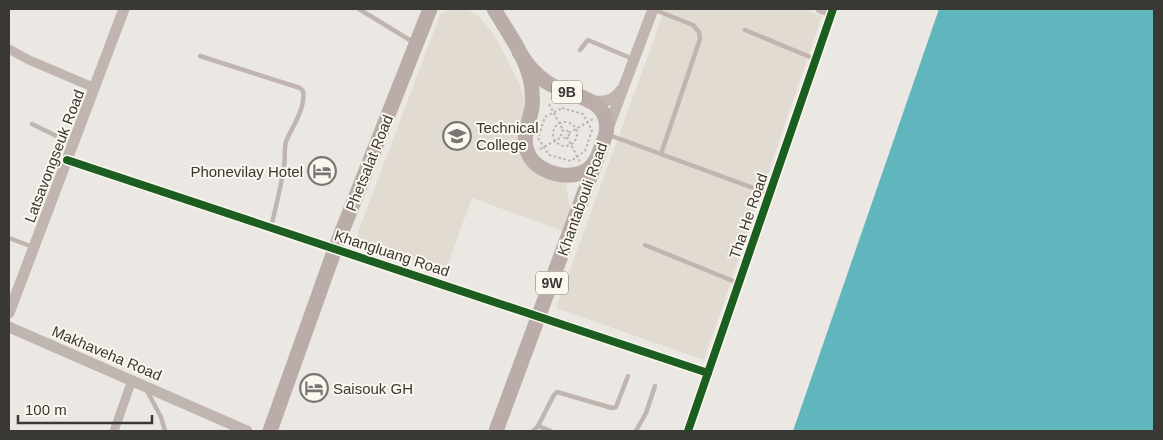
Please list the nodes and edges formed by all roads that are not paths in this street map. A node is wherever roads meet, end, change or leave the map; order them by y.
1 (124, 9) edge
2 (359, 9) edge
3 (430, 9) edge
4 (494, 9) edge
5 (652, 9) edge
6 (820, 9) edge
7 (832, 11) edge
8 (745, 30) dead end
9 (416, 44) junction
10 (9, 49) edge
11 (580, 50) dead end
12 (519, 52) junction
13 (200, 56) dead end
14 (634, 60) junction
15 (816, 60) junction
16 (625, 84) junction
17 (95, 88) junction
18 (589, 100) junction
19 (32, 124) dead end
20 (606, 134) junction
21 (74, 144) junction
22 (661, 154) junction
23 (598, 157) junction
24 (67, 160) junction
25 (770, 194) junction
26 (271, 227) junction
27 (9, 238) edge
28 (645, 245) dead end
29 (34, 248) junction
30 (335, 249) junction
31 (22, 278) junction
32 (740, 284) junction
33 (9, 294) edge
34 (9, 314) edge
35 (539, 316) junction
36 (9, 327) edge
37 (708, 372) junction
38 (628, 376) dead end
39 (132, 380) junction
40 (144, 386) junction
41 (656, 386) dead end
42 (538, 426) junction
43 (114, 431) edge
44 (165, 431) edge
45 (247, 431) edge
46 (270, 431) edge
47 (496, 431) edge
48 (532, 431) edge
49 (551, 431) edge
50 (636, 431) edge
51 (688, 431) edge

1 - 17 street, Latsavongseuk Road
2 - 9 lane
3 - 9 main road, Phetsalat Road
4 - 12 main road, 9B
5 - 14 street
5 - 22 lane
6 - 7 street
7 - 15 street, Tha He Road
8 - 15 lane
9 - 30 main road, Phetsalat Road
10 - 17 street
11 - 14 lane
12 - 18 main road, 9B
12 - 23 main road, 9B
13 - 26 lane
14 - 16 street
15 - 25 street, Tha He Road
16 - 18 street
16 - 20 street
17 - 21 street, Latsavongseuk Road
18 - 20 main road, 9B
19 - 21 lane
20 - 22 lane
20 - 23 main road, Khantabouli Road / 9W
21 - 24 street, Latsavongseuk Road
22 - 25 lane
23 - 35 main road, Khantabouli Road / 9W
24 - 26 street, Khangluang Road
24 - 29 street, Latsavongseuk Road
25 - 32 street, Tha He Road
26 - 30 street, Khangluang Road
27 - 29 lane
28 - 32 lane
29 - 31 street, Latsavongseuk Road
30 - 35 street, Khangluang Road
30 - 46 main road, Phetsalat Road
31 - 33 street
31 - 34 street, Latsavongseuk Road
32 - 37 street, Tha He Road
35 - 37 street, Khangluang Road
35 - 47 main road, Khantabouli Road / 9W
36 - 39 street, Makhaveha Road
37 - 51 street, Tha He Road
38 - 42 lane
39 - 40 street, Makhaveha Road
39 - 43 street
40 - 44 lane
40 - 45 street, Makhaveha Road
41 - 50 lane
42 - 48 lane
42 - 49 lane

